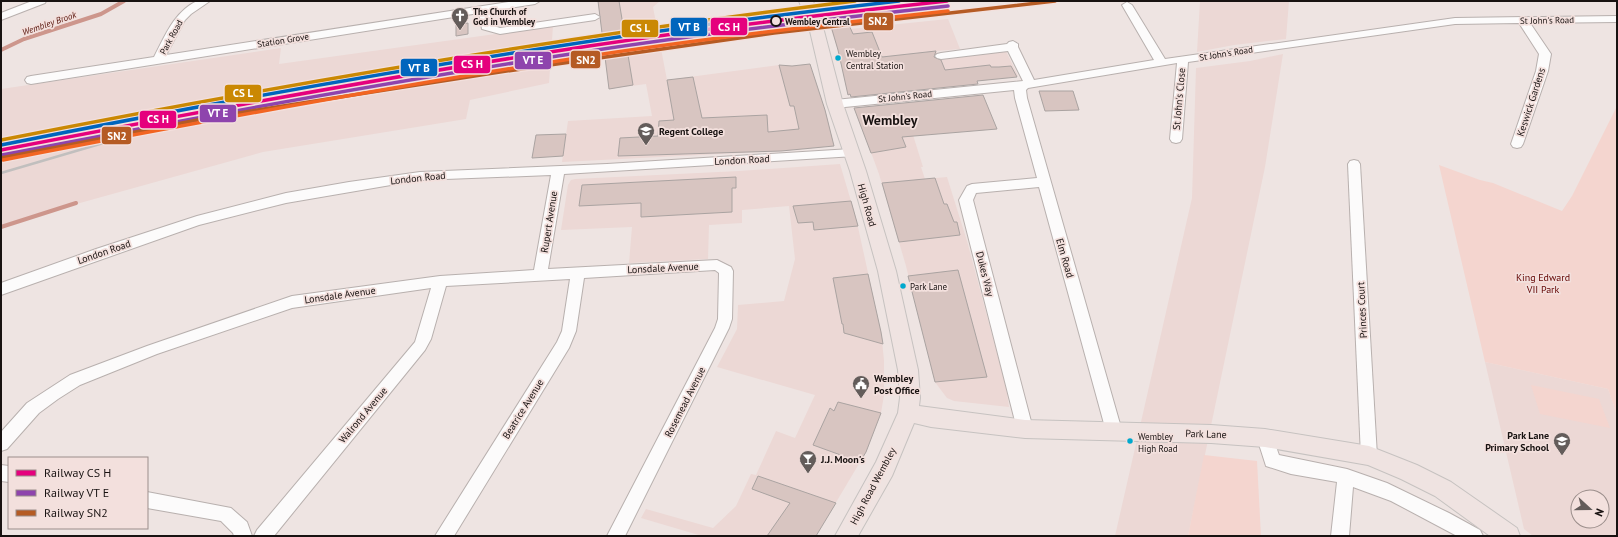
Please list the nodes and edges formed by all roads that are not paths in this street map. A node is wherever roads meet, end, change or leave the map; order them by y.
1 (41, 1) edge
2 (205, 1) edge
3 (535, 1) edge
4 (806, 1) edge
5 (1127, 5) dead end
6 (480, 6) edge
7 (1, 17) edge
8 (595, 17) dead end
9 (1617, 19) edge
10 (1522, 20) junction
11 (941, 56) dead end
12 (1183, 60) junction
13 (158, 61) junction
14 (1161, 62) junction
15 (31, 80) dead end
16 (1027, 84) junction
17 (836, 104) junction
18 (1176, 139) dead end
19 (1517, 144) dead end
20 (851, 153) junction
21 (1354, 164) dead end
22 (558, 170) junction
23 (1044, 182) junction
24 (717, 265) joint
25 (578, 273) junction
26 (540, 275) junction
27 (440, 281) junction
28 (1, 289) edge
29 (908, 413) junction
30 (1025, 429) junction
31 (1114, 431) junction
32 (1265, 438) junction
33 (1, 444) edge
34 (1370, 456) junction
35 (1346, 477) junction
36 (148, 500) edge
37 (243, 536) edge
38 (263, 536) edge
39 (444, 536) edge
40 (616, 536) edge
41 (846, 536) edge
42 (1340, 536) edge
43 (1474, 536) edge
44 (1509, 536) edge

1 - 7 street
2 - 13 street, Park Road
3 - 6 street, Station Grove
4 - 17 main road, High Road
5 - 14 street
6 - 8 street
6 - 13 street, Station Grove
9 - 10 street, St John's Road
10 - 12 street, St John's Road
10 - 19 street, Keswick Gardens
11 - 16 street
12 - 14 street, St John's Road
12 - 18 street, St John's Close
13 - 15 street, Station Grove
14 - 16 street, St John's Road
16 - 17 street, St John's Road
16 - 23 street, Elm Road
17 - 20 main road, High Road
20 - 22 street, London Road
20 - 29 main road, High Road
21 - 34 street, Princes Court
22 - 26 street, Rupert Avenue
22 - 28 street, London Road
23 - 30 street, Dukes Way
23 - 31 street, Elm Road
24 - 25 street, Lonsdale Avenue
24 - 40 street, Rosemead Avenue
25 - 26 street, Lonsdale Avenue
25 - 39 street, Beatrice Avenue
26 - 27 street, Lonsdale Avenue
27 - 33 street, Lonsdale Avenue
27 - 38 street, Walrond Avenue
29 - 30 main road, Park Lane
29 - 41 main road, High Road Wembley
30 - 31 main road, Park Lane
31 - 32 main road, Park Lane
32 - 34 main road, Park Lane
32 - 35 street
34 - 44 main road, Park Lane
35 - 42 street
35 - 43 street
36 - 37 street

